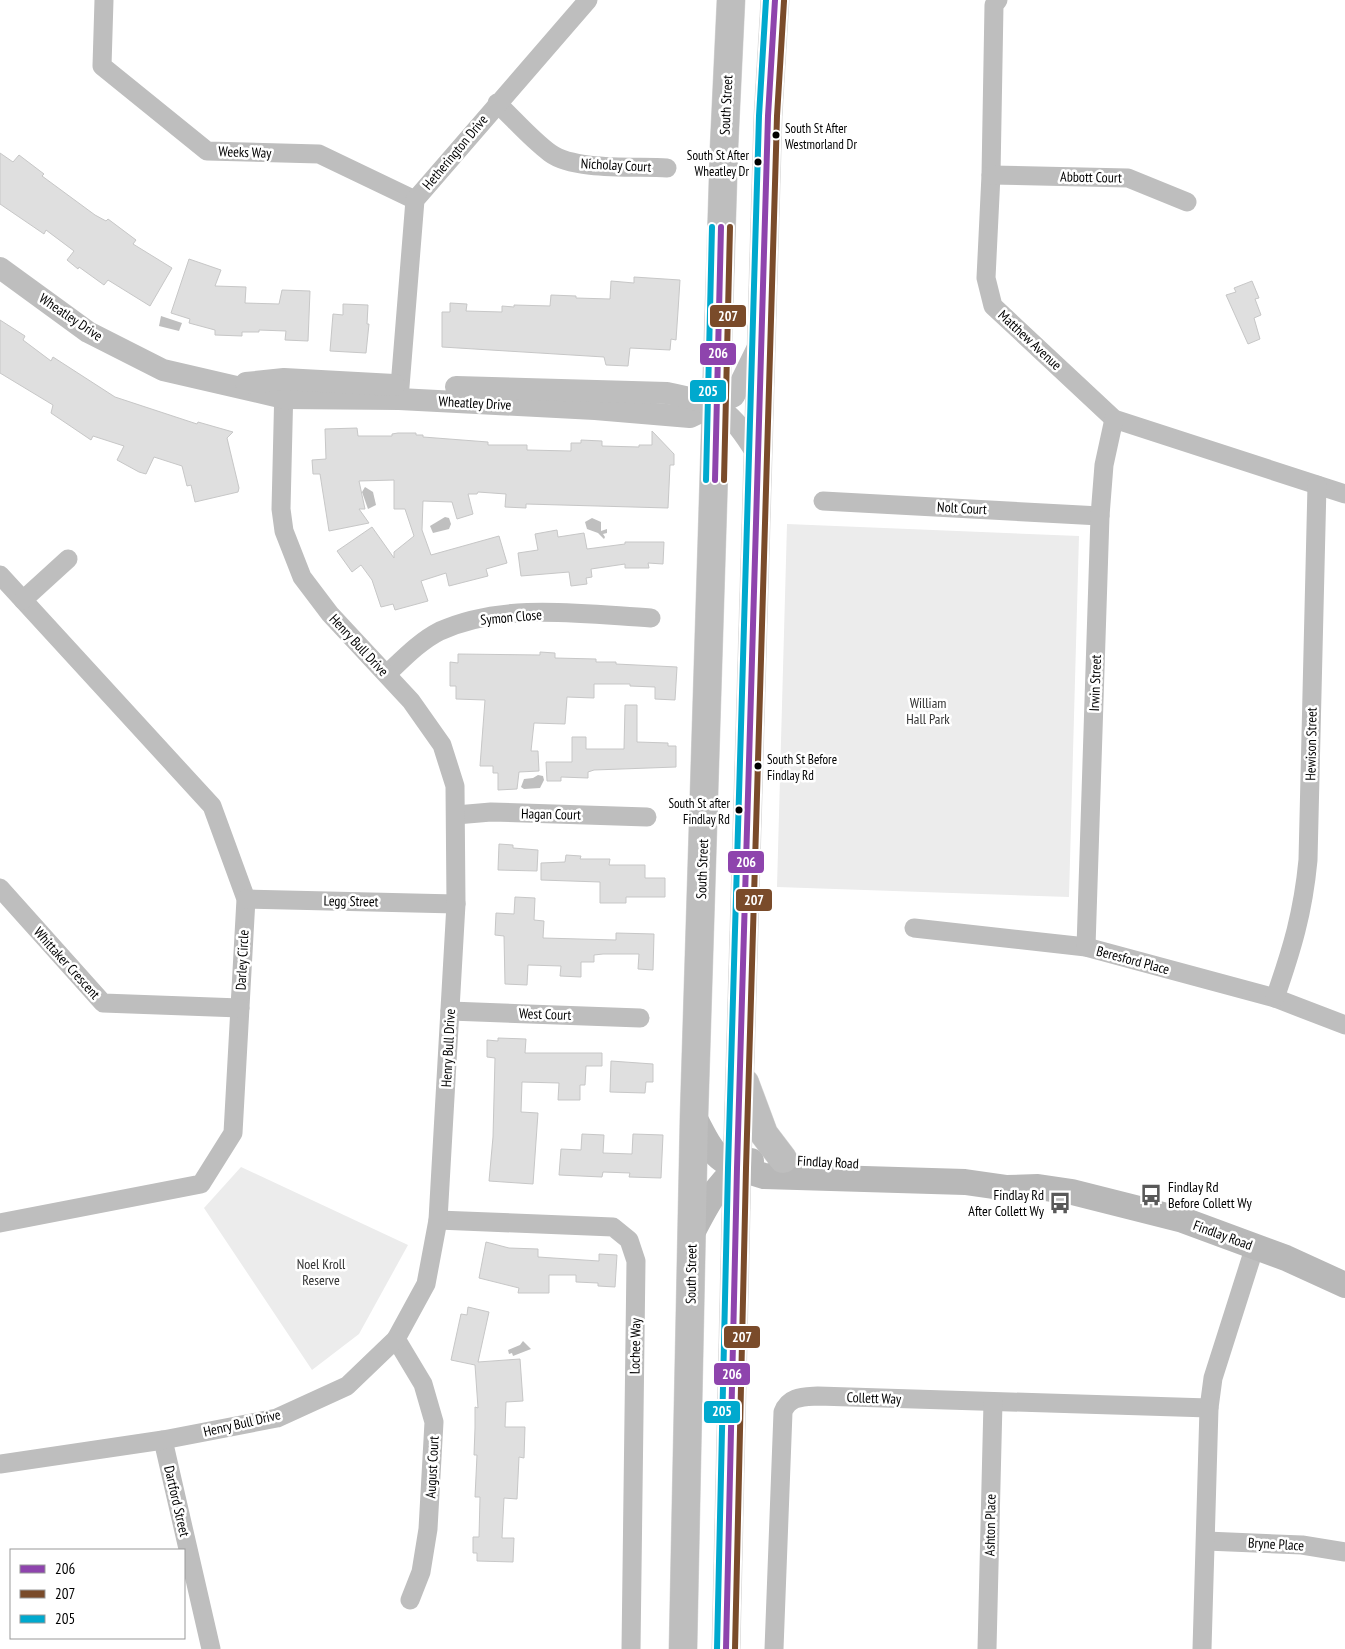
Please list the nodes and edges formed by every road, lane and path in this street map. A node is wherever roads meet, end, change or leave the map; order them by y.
1 (104, 0) edge
2 (732, 0) edge
3 (775, 0) edge
4 (582, 2) edge
5 (991, 2) edge
6 (497, 103) junction
7 (667, 168) dead end
8 (991, 175) junction
9 (415, 200) junction
10 (1187, 202) dead end
11 (0, 268) edge
12 (763, 336) junction
13 (284, 389) junction
14 (400, 392) junction
15 (715, 406) junction
16 (1114, 419) junction
17 (758, 455) junction
18 (1317, 486) junction
19 (1345, 494) edge
20 (823, 501) dead end
21 (1100, 516) junction
22 (68, 559) dead end
23 (0, 575) edge
24 (23, 600) junction
25 (652, 618) dead end
26 (387, 674) junction
27 (456, 815) junction
28 (647, 817) dead end
29 (0, 888) edge
30 (246, 899) junction
31 (456, 904) junction
32 (914, 928) dead end
33 (1086, 947) junction
34 (1275, 998) junction
35 (240, 1008) junction
36 (450, 1011) junction
37 (640, 1018) dead end
38 (1345, 1025) edge
39 (741, 1067) junction
40 (694, 1117) junction
41 (783, 1159) junction
42 (737, 1168) junction
43 (1038, 1187) junction
44 (438, 1220) junction
45 (0, 1223) edge
46 (692, 1233) junction
47 (1255, 1246) junction
48 (1345, 1285) edge
49 (396, 1339) junction
50 (993, 1402) junction
51 (1209, 1408) junction
52 (163, 1440) junction
53 (0, 1464) edge
54 (1206, 1541) junction
55 (1345, 1552) edge
56 (410, 1600) dead end
57 (211, 1649) edge
58 (631, 1649) edge
59 (683, 1649) edge
60 (726, 1649) edge
61 (774, 1649) edge
62 (987, 1649) edge
63 (1202, 1649) edge

1 - 9 street, Weeks Way
2 - 15 highway, South Street
3 - 12 highway
4 - 6 street, Hetherington Drive
5 - 8 street, Matthew Avenue
6 - 7 street, Nicholay Court
6 - 9 street, Hetherington Drive
8 - 10 street, Abbott Court
8 - 16 street, Matthew Avenue
9 - 14 street, Hetherington Drive
11 - 13 street, Wheatley Drive
12 - 15 street, Wheatley Drive
12 - 17 highway
13 - 14 street, Wheatley Drive
13 - 26 street, Henry Bull Drive
14 - 15 street, Wheatley Drive
15 - 17 street
15 - 40 highway, South Street
16 - 18 street, Matthew Avenue
16 - 21 street, Irwin Street
17 - 39 highway
18 - 19 street, Matthew Avenue
18 - 34 street, Hewison Street
20 - 21 street, Nolt Court
21 - 33 street, Irwin Street
22 - 24 street
23 - 24 street, Darley Circle
24 - 30 street, Darley Circle
25 - 26 street, Symon Close
26 - 27 street, Henry Bull Drive
27 - 28 street, Hagan Court
27 - 31 street, Henry Bull Drive
29 - 35 street, Whittaker Crescent
30 - 31 street, Legg Street
30 - 35 street, Darley Circle
31 - 36 street, Henry Bull Drive
32 - 33 street, Beresford Place
33 - 34 street, Beresford Place
34 - 38 street, Beresford Place
35 - 45 street, Darley Circle
36 - 37 street, West Court
36 - 44 street, Henry Bull Drive
39 - 41 highway
39 - 42 highway
40 - 42 main road, Findlay Road
40 - 46 highway, South Street
41 - 42 main road, Findlay Road
41 - 43 main road, Findlay Road
42 - 43 main road, Findlay Road
42 - 46 main road, Findlay Road
42 - 60 highway
43 - 47 main road, Findlay Road
44 - 49 street, Henry Bull Drive
44 - 58 street, Lochee Way
46 - 59 highway, South Street
47 - 48 main road, Findlay Road
47 - 51 street
49 - 52 street, Henry Bull Drive
49 - 56 street, August Court
50 - 51 street, Collett Way
50 - 61 street, Collett Way
50 - 62 street, Ashton Place
51 - 54 street
52 - 53 street, Henry Bull Drive
52 - 57 street, Dartford Street
54 - 55 street, Bryne Place
54 - 63 street

